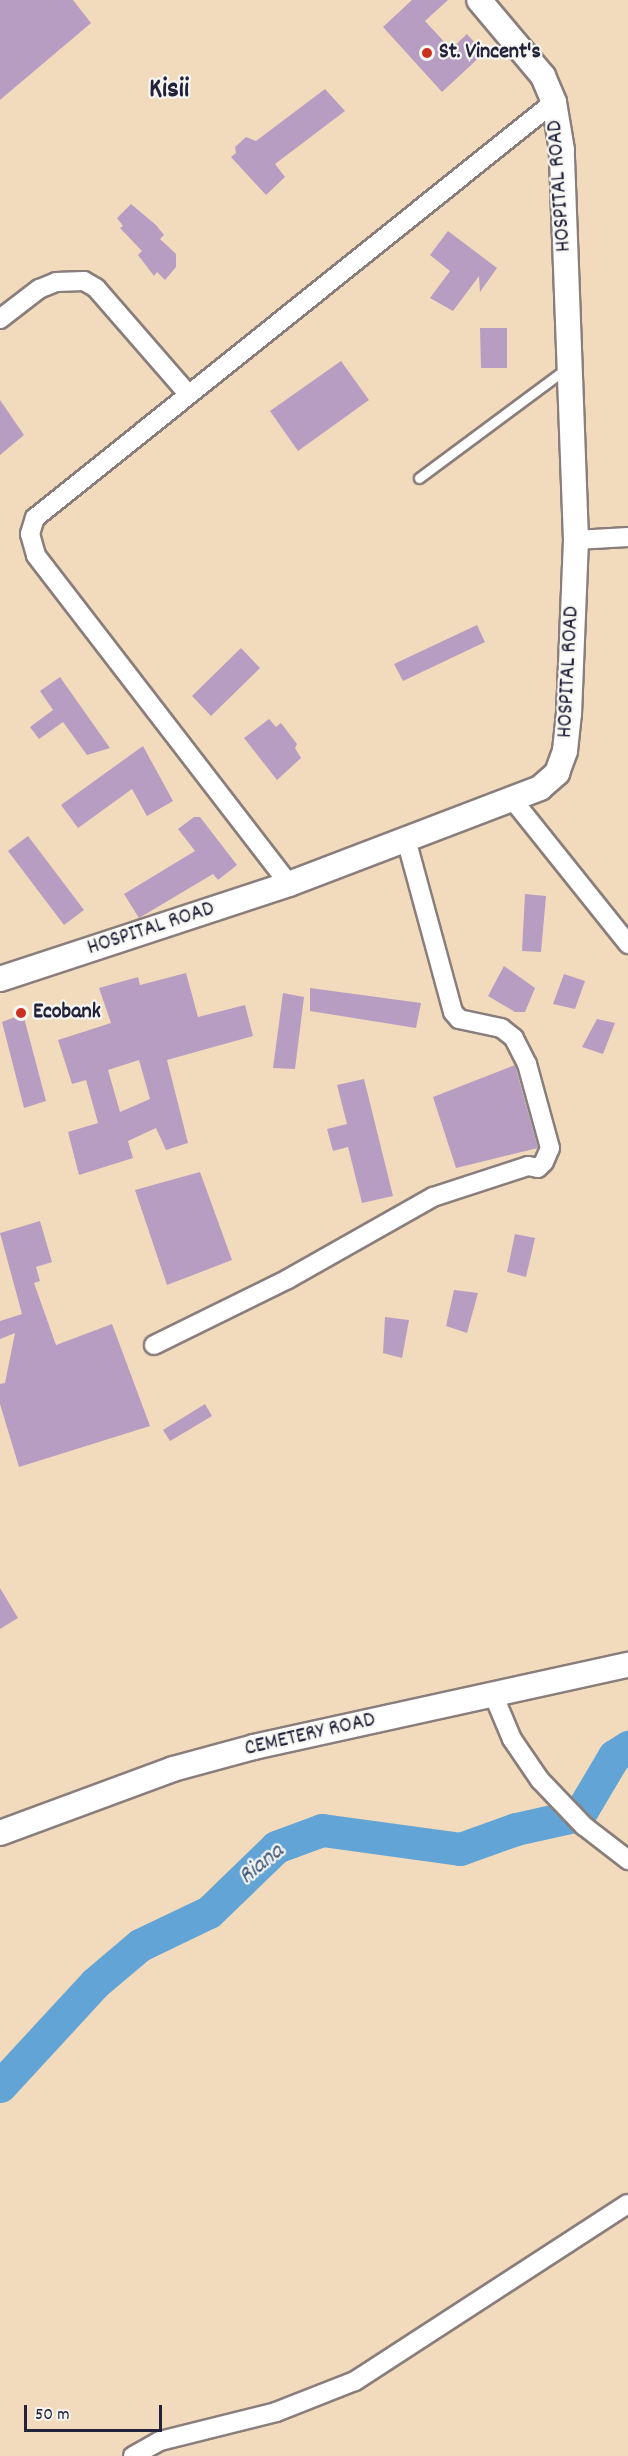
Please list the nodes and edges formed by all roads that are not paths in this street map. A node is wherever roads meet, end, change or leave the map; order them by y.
1 (478, 0) edge
2 (554, 102) junction
3 (0, 319) edge
4 (569, 367) junction
5 (188, 394) junction
6 (419, 478) dead end
7 (628, 537) edge
8 (576, 540) junction
9 (512, 799) junction
10 (406, 839) junction
11 (289, 884) junction
12 (628, 944) edge
13 (0, 979) edge
14 (154, 1345) dead end
15 (628, 1665) edge
16 (493, 1694) junction
17 (0, 1833) edge
18 (628, 1860) edge
19 (628, 2204) edge
20 (133, 2456) edge

1 - 2 street, HOSPITAL ROAD
2 - 4 street, HOSPITAL ROAD
2 - 5 street
3 - 5 street
4 - 6 lane
4 - 8 street, HOSPITAL ROAD
5 - 11 street
7 - 8 street
8 - 9 street, HOSPITAL ROAD
9 - 10 street, HOSPITAL ROAD
9 - 12 street
10 - 11 street, HOSPITAL ROAD
10 - 14 street
11 - 13 street, HOSPITAL ROAD
15 - 16 street, CEMETERY ROAD
16 - 17 street, CEMETERY ROAD
16 - 18 street
19 - 20 street

